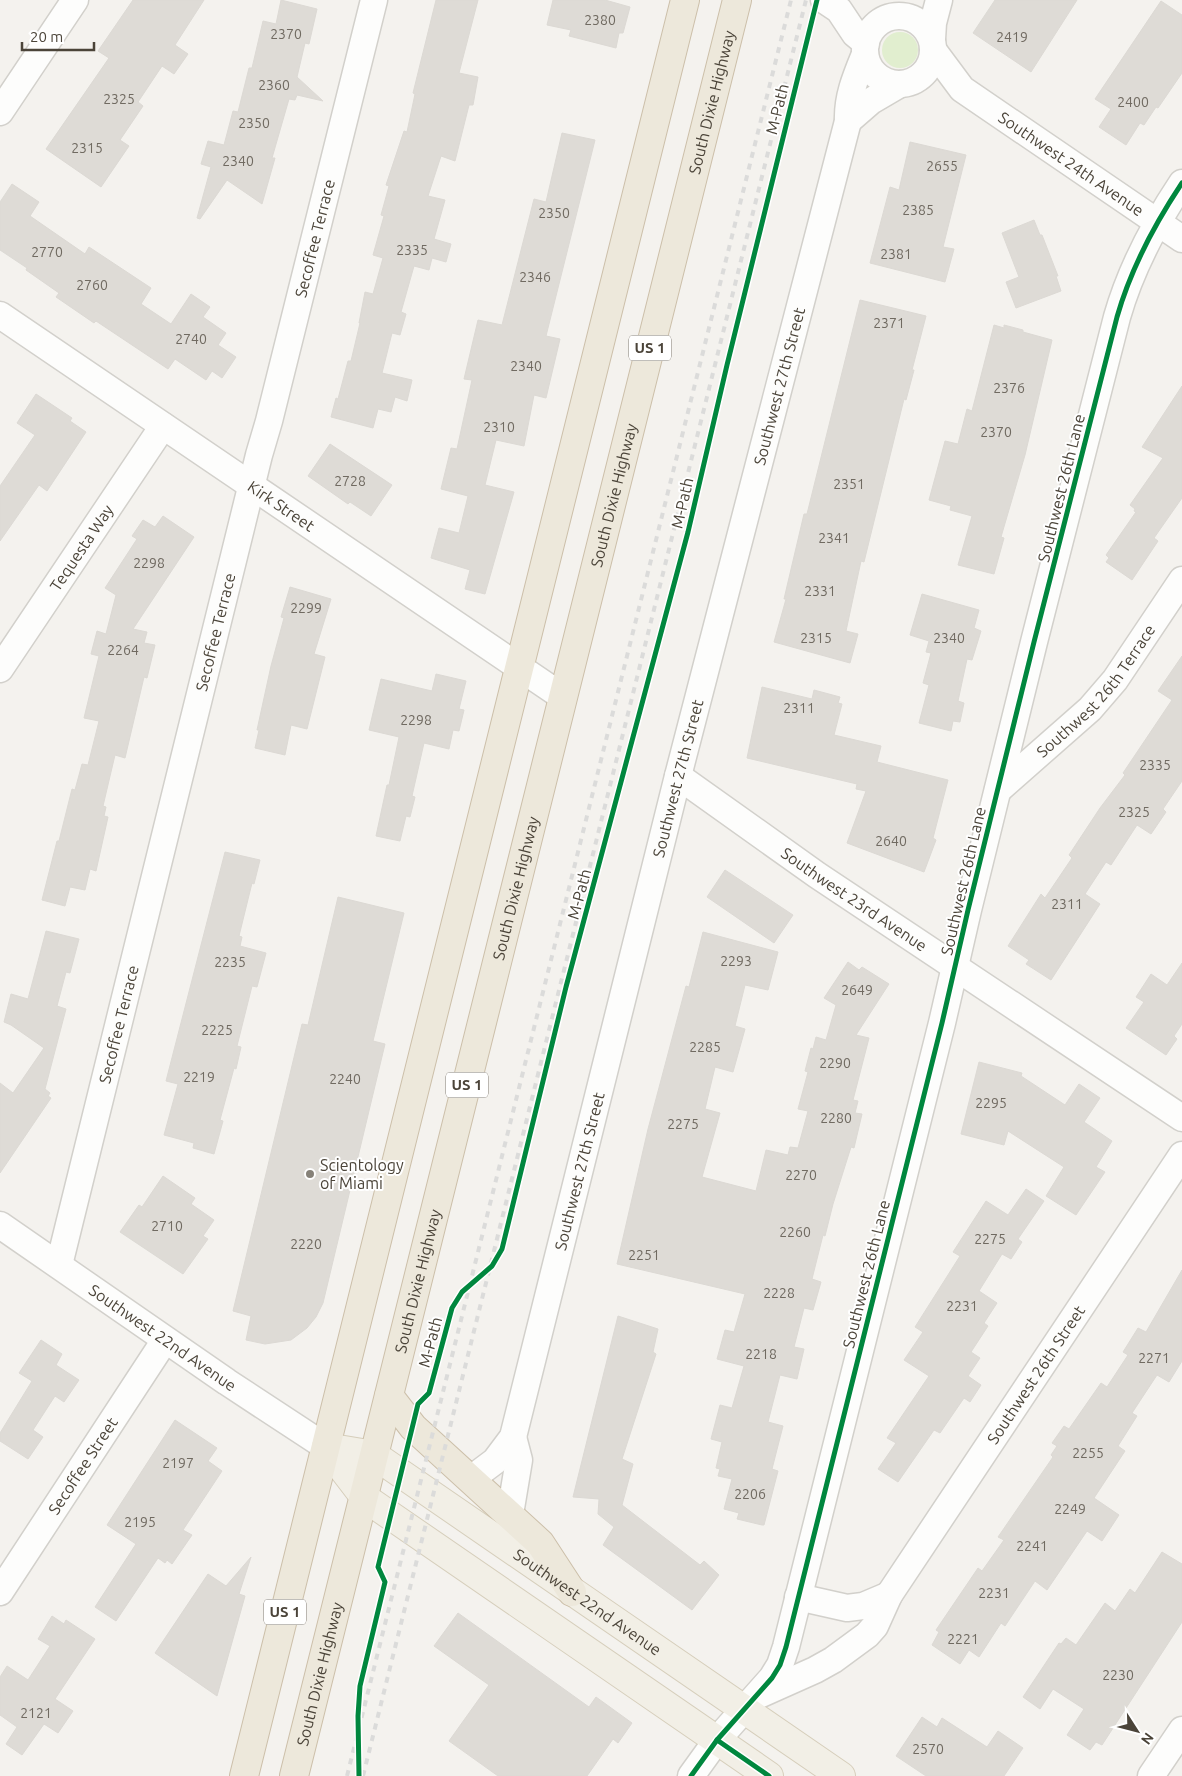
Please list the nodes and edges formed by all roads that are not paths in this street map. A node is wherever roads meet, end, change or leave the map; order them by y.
1 (75, 0) edge
2 (374, 0) edge
3 (684, 0) edge
4 (717, 0) edge
5 (736, 0) edge
6 (923, 0) edge
7 (939, 0) edge
8 (832, 5) edge
9 (893, 17) junction
10 (933, 44) junction
11 (866, 49) junction
12 (905, 83) junction
13 (962, 88) junction
14 (0, 112) edge
15 (706, 121) junction
16 (848, 121) junction
17 (1182, 183) edge
18 (1158, 222) junction
19 (1182, 239) edge
20 (0, 315) edge
21 (163, 426) junction
22 (252, 486) junction
23 (1182, 580) edge
24 (0, 669) edge
25 (519, 669) junction
26 (563, 697) junction
27 (678, 776) junction
28 (998, 790) junction
29 (955, 968) junction
30 (1182, 1118) edge
31 (1182, 1155) edge
32 (0, 1225) edge
33 (59, 1265) junction
34 (165, 1340) junction
35 (389, 1396) junction
36 (513, 1437) junction
37 (326, 1447) junction
38 (374, 1455) junction
39 (471, 1479) junction
40 (364, 1498) junction
41 (510, 1514) junction
42 (0, 1592) edge
43 (572, 1592) junction
44 (889, 1595) junction
45 (798, 1597) junction
46 (750, 1703) junction
47 (1182, 1730) edge
48 (717, 1740) junction
49 (244, 1776) edge
50 (294, 1776) edge
51 (691, 1776) edge
52 (769, 1776) edge
53 (841, 1776) edge
54 (1151, 1776) edge

1 - 14 street
2 - 22 street, Secoffee Terrace
3 - 25 highway, US 1
4 - 15 highway
5 - 15 highway, South Dixie Highway / US 1
6 - 9 street
7 - 10 street
8 - 9 street
8 - 11 street
9 - 10 street
9 - 11 street
10 - 12 street
10 - 13 street, Southwest 24th Avenue
11 - 12 street
11 - 16 street, Southwest 27th Street
12 - 13 street
12 - 16 street
13 - 18 street, Southwest 24th Avenue
15 - 26 highway, South Dixie Highway / US 1
16 - 27 street, Southwest 27th Street
17 - 18 street, Southwest 26th Lane
18 - 19 street, Southwest 24th Avenue
18 - 28 street, Southwest 26th Lane
20 - 21 street, Kirk Street
21 - 22 street, Kirk Street
21 - 24 street, Tequesta Way
22 - 25 street, Kirk Street
22 - 33 street, Secoffee Terrace
23 - 28 street, Southwest 26th Terrace
25 - 26 street, Kirk Street
25 - 37 highway, US 1
26 - 35 highway, South Dixie Highway / US 1
27 - 29 street, Southwest 23rd Avenue
27 - 36 street, Southwest 27th Street
28 - 29 street, Southwest 26th Lane
29 - 30 street, Southwest 23rd Avenue
29 - 45 street, Southwest 26th Lane
31 - 44 street, Southwest 26th Street
32 - 33 street, Southwest 22nd Avenue
33 - 34 street, Southwest 22nd Avenue
34 - 37 street, Southwest 22nd Avenue
34 - 42 street, Secoffee Street
35 - 38 highway, South Dixie Highway / US 1
35 - 39 highway
36 - 39 street, Southwest 27th Street
36 - 41 street, Southwest 27th Street
37 - 38 main road, Southwest 22nd Avenue
37 - 40 main road, Southwest 22nd Avenue
37 - 49 highway, US 1
38 - 40 highway, South Dixie Highway / US 1
38 - 43 main road, Southwest 22nd Avenue
39 - 41 highway
40 - 48 main road, Southwest 22nd Avenue
40 - 50 highway, South Dixie Highway / US 1
41 - 43 highway
43 - 46 main road, Southwest 22nd Avenue
44 - 45 street
44 - 46 street, Southwest 26th Street
45 - 46 street, Southwest 26th Street
46 - 48 street, Southwest 26th Street
46 - 53 main road, Southwest 22nd Avenue
47 - 54 street
48 - 51 street, Southwest 26th Street
48 - 52 main road, Southwest 22nd Avenue

